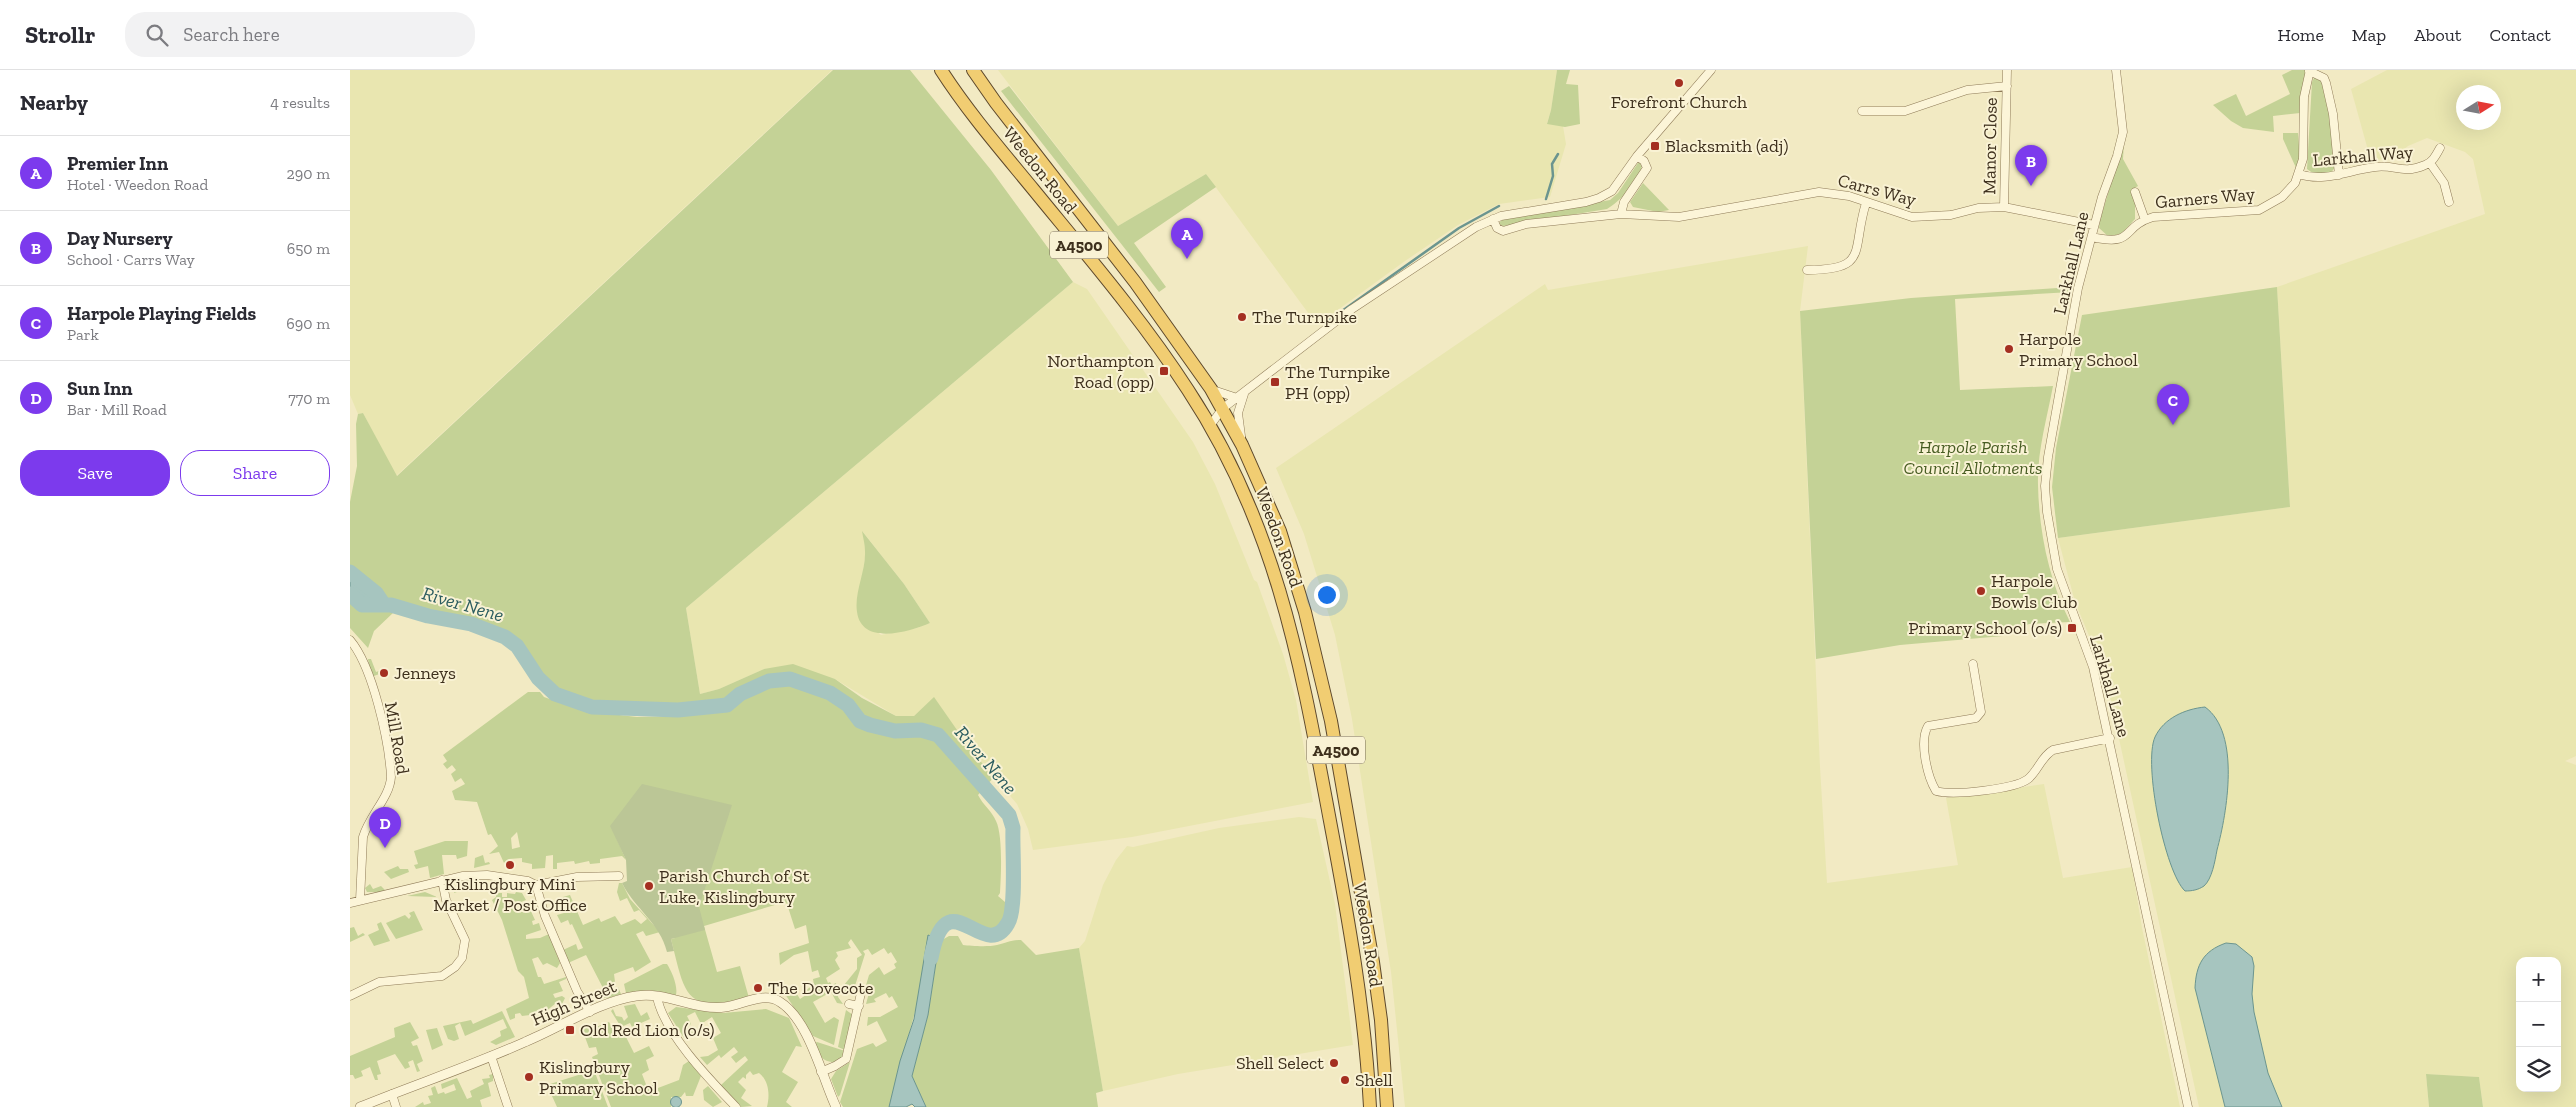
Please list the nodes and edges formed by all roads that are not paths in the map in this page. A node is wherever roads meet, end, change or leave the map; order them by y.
1 (941, 70) edge
2 (973, 70) edge
3 (1711, 70) edge
4 (2007, 70) edge
5 (2116, 70) edge
6 (2309, 70) edge
7 (2006, 86) junction
8 (1862, 111) dead end
9 (2440, 148) dead end
10 (1637, 156) junction
11 (2430, 163) junction
12 (2298, 174) junction
13 (2339, 175) junction
14 (2135, 192) dead end
15 (2448, 202) dead end
16 (1866, 203) junction
17 (2004, 207) junction
18 (1621, 214) junction
19 (1493, 219) junction
20 (2144, 220) junction
21 (2094, 225) junction
22 (2092, 237) junction
23 (1807, 270) dead end
24 (1211, 389) junction
25 (1241, 396) junction
26 (1222, 409) junction
27 (1210, 426) junction
28 (1242, 445) junction
29 (350, 640) edge
30 (1972, 664) dead end
31 (2110, 738) junction
32 (618, 876) dead end
33 (442, 880) junction
34 (536, 885) junction
35 (360, 900) junction
36 (350, 903) edge
37 (861, 993) dead end
38 (350, 996) edge
39 (657, 996) junction
40 (849, 1004) dead end
41 (859, 1006) junction
42 (590, 1012) junction
43 (491, 1056) junction
44 (821, 1072) junction
45 (392, 1094) junction
46 (360, 1107) edge
47 (396, 1107) edge
48 (508, 1107) edge
49 (736, 1107) edge
50 (836, 1107) edge
51 (1370, 1107) edge
52 (1387, 1107) edge
53 (2188, 1107) edge

1 - 27 highway, Weedon Road / A4500
2 - 24 highway, Weedon Road / A4500
3 - 10 street
4 - 7 street, Manor Close
5 - 21 street, Larkhall Lane
6 - 12 street, Garners Way
6 - 13 street, Garners Way
7 - 8 street, Manor Close
7 - 17 street, Manor Close
9 - 11 street, Larkhall Way
10 - 18 street
10 - 19 street
11 - 13 street, Larkhall Way
11 - 15 street, Larkhall Way
12 - 13 street, Larkhall Way
12 - 20 street, Garners Way
14 - 20 street, Garners Way
16 - 17 street, Carrs Way
16 - 18 street, Carrs Way
16 - 23 street
17 - 21 street, Carrs Way
18 - 19 street, Carrs Way
19 - 25 street
20 - 22 street, Garners Way
21 - 22 street, Larkhall Lane
22 - 31 street, Larkhall Lane
24 - 25 street
24 - 26 highway, Weedon Road / A4500
25 - 26 street
25 - 28 street
26 - 27 street
26 - 28 highway, Weedon Road / A4500
27 - 51 highway, Weedon Road / A4500
28 - 52 highway, Weedon Road / A4500
29 - 35 street, Mill Road
30 - 31 street
31 - 53 street, Larkhall Lane
32 - 34 street
33 - 34 street
33 - 35 street
33 - 38 street
34 - 42 street
35 - 36 street
37 - 41 street
39 - 42 street, High Street
39 - 44 street, High Street
39 - 49 street
40 - 41 street
41 - 44 street
42 - 43 street, High Street
43 - 45 street, High Street
43 - 48 street
44 - 50 street, High Street
45 - 46 street, High Street
45 - 47 street

